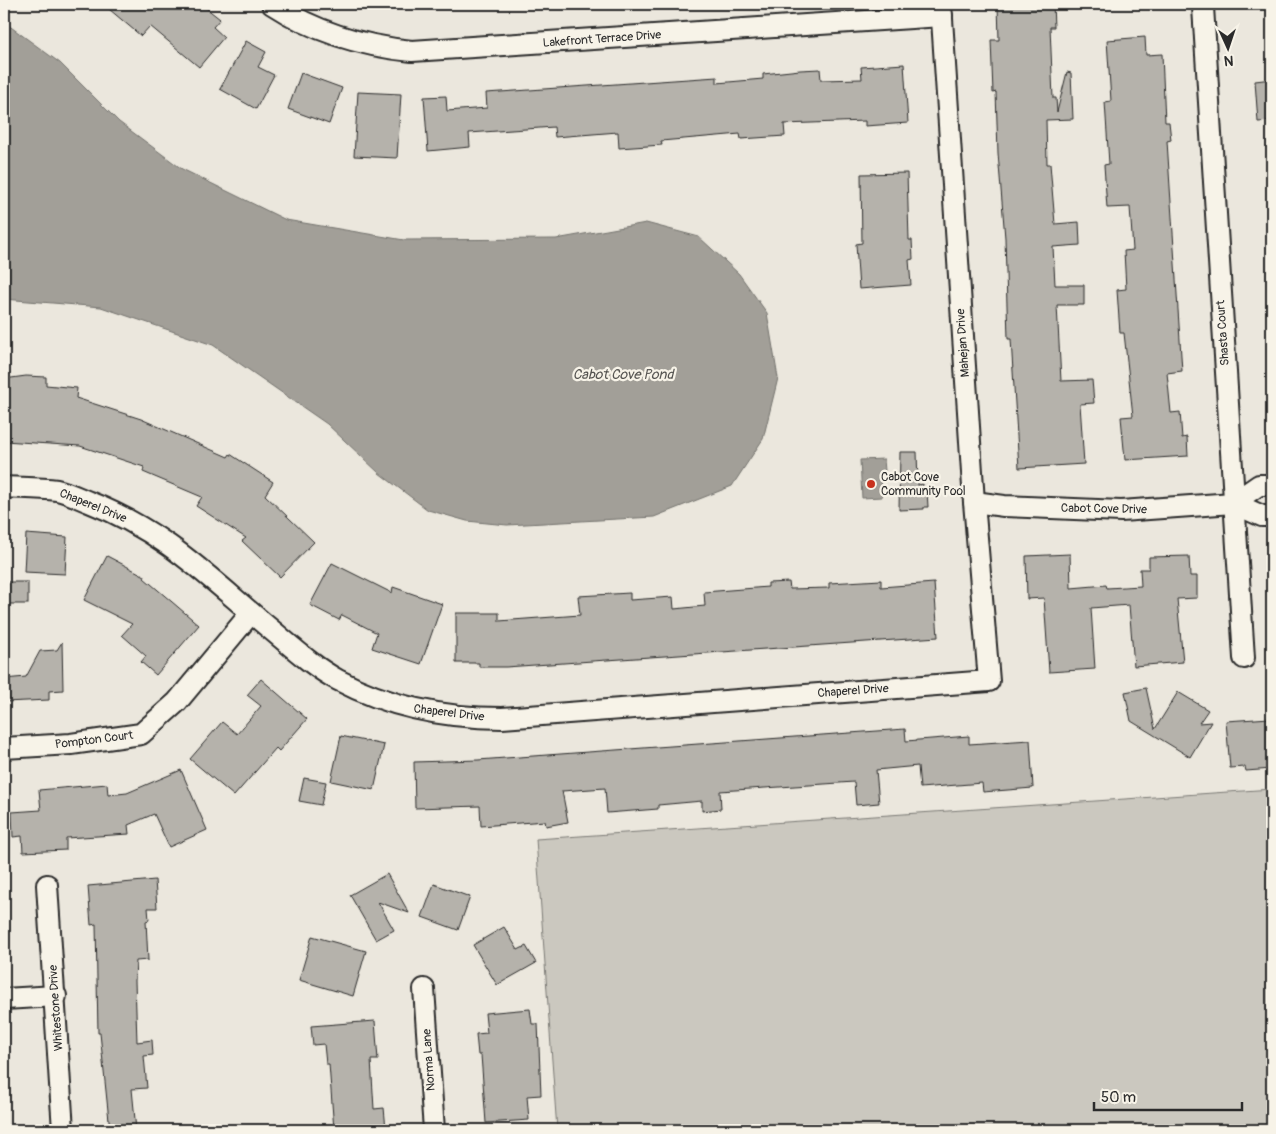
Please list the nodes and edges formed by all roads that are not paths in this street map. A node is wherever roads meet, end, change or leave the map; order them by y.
1 (272, 4) edge
2 (1203, 7) dead end
3 (941, 10) edge
4 (1272, 485) edge
5 (4, 487) edge
6 (974, 502) junction
7 (1233, 503) junction
8 (1272, 516) edge
9 (251, 613) junction
10 (1244, 658) dead end
11 (989, 681) joint
12 (4, 748) edge
13 (47, 885) dead end
14 (424, 989) dead end
15 (56, 996) junction
16 (4, 999) edge
17 (63, 1130) edge
18 (434, 1130) edge

1 - 3 street, Lakefront Terrace Drive
2 - 7 street, Shasta Court
3 - 6 street, Mahejan Drive
4 - 7 street, Cabot Cove Drive
5 - 9 street, Chaperel Drive
6 - 7 street, Cabot Cove Drive
6 - 11 street, Mahejan Drive
7 - 8 street, Cabot Cove Drive
7 - 10 street, Shasta Court
9 - 11 street, Chaperel Drive
9 - 12 street, Pompton Court
13 - 15 street, Whitestone Drive
14 - 18 street, Norma Lane
15 - 16 street
15 - 17 street, Whitestone Drive

